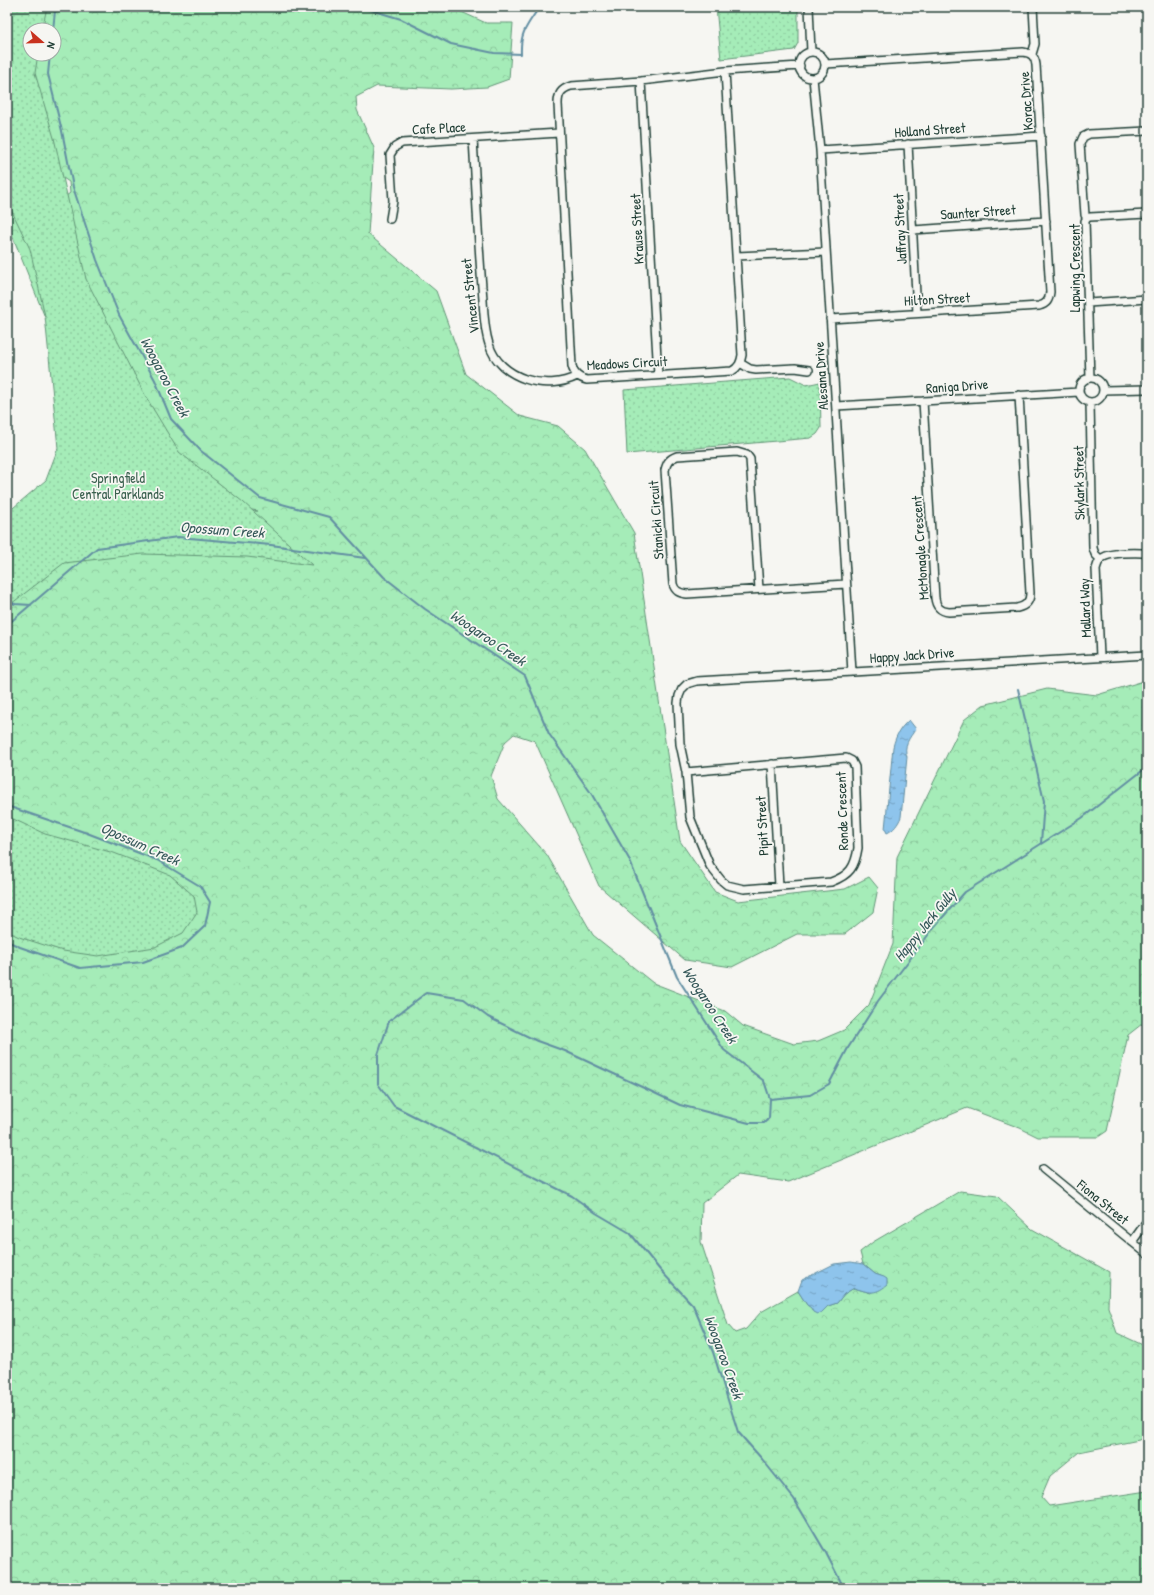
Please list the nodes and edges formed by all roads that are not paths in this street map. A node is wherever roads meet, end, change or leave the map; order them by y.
1 (809, 7) edge
2 (1033, 7) edge
3 (811, 52) junction
4 (1032, 54) junction
5 (825, 64) junction
6 (800, 66) junction
7 (725, 71) junction
8 (813, 78) junction
9 (641, 81) junction
10 (1147, 131) edge
11 (559, 133) junction
12 (1041, 136) junction
13 (473, 139) junction
14 (908, 144) junction
15 (820, 150) junction
16 (1147, 214) edge
17 (1087, 218) junction
18 (390, 219) dead end
19 (1046, 221) junction
20 (913, 230) junction
21 (826, 252) junction
22 (737, 256) junction
23 (1147, 299) edge
24 (1088, 303) junction
25 (1045, 304) joint
26 (917, 313) junction
27 (830, 318) junction
28 (740, 364) junction
29 (809, 370) dead end
30 (658, 375) junction
31 (577, 376) junction
32 (1090, 378) junction
33 (1147, 389) edge
34 (1104, 390) junction
35 (1079, 392) junction
36 (1019, 395) junction
37 (923, 401) junction
38 (1090, 403) junction
39 (836, 406) junction
40 (1147, 553) edge
41 (1100, 559) junction
42 (846, 584) junction
43 (759, 589) junction
44 (1147, 655) edge
45 (1100, 657) junction
46 (852, 672) junction
47 (682, 689) joint
48 (772, 764) junction
49 (686, 772) junction
50 (779, 886) junction
51 (1043, 1169) dead end
52 (1147, 1221) edge
53 (1132, 1242) junction
54 (1147, 1254) edge

1 - 3 street
2 - 4 street
3 - 5 street
3 - 6 street
4 - 5 street, Korac Drive
4 - 12 street, Korac Drive
5 - 8 street
6 - 7 street, Meadows Circuit
6 - 8 street
7 - 9 street, Meadows Circuit
7 - 22 street
8 - 15 street, Alesana Drive
9 - 11 street, Meadows Circuit
9 - 30 street, Krause Street
10 - 17 street
11 - 13 street, Cafe Place
11 - 31 street, Meadows Circuit
12 - 14 street, Holland Street
12 - 19 street, Korac Drive
13 - 18 street, Cafe Place
13 - 31 street, Vincent Street
14 - 15 street, Holland Street
14 - 20 street, Jaffray Street
15 - 21 street, Alesana Drive
16 - 17 street, Lapwing Crescent
17 - 24 street, Lapwing Crescent
19 - 20 street, Saunter Street
19 - 25 street, Korac Drive
20 - 26 street, Jaffray Street
21 - 22 street
21 - 27 street, Alesana Drive
22 - 28 street
23 - 24 street
24 - 32 street, Lapwing Crescent
25 - 26 street, Hilton Street
26 - 27 street, Hilton Street
27 - 39 street, Alesana Drive
28 - 29 street
28 - 30 street, Meadows Circuit
30 - 31 street, Meadows Circuit
32 - 34 street
32 - 35 street
33 - 34 street
34 - 38 street
35 - 36 street, Raniga Drive
35 - 38 street
36 - 37 street, Raniga Drive
36 - 37 street, McMonagle Crescent
37 - 39 street, Raniga Drive
38 - 41 street, Skylark Street
39 - 42 street, Alesana Drive
40 - 41 street, Mallard Way
41 - 45 street, Mallard Way
42 - 43 street, Stanicki Circuit
42 - 46 street, Alesana Drive
43 - 43 street, Stanicki Circuit
44 - 45 street, Happy Jack Drive
45 - 46 street, Happy Jack Drive
46 - 47 street, Happy Jack Drive
47 - 49 street, Ronde Crescent
48 - 49 street, Ronde Crescent
48 - 50 street, Pipit Street
48 - 50 street, Ronde Crescent
49 - 50 street, Ronde Crescent
51 - 53 street, Fiona Street
52 - 53 street
53 - 54 street, Fiona Street

